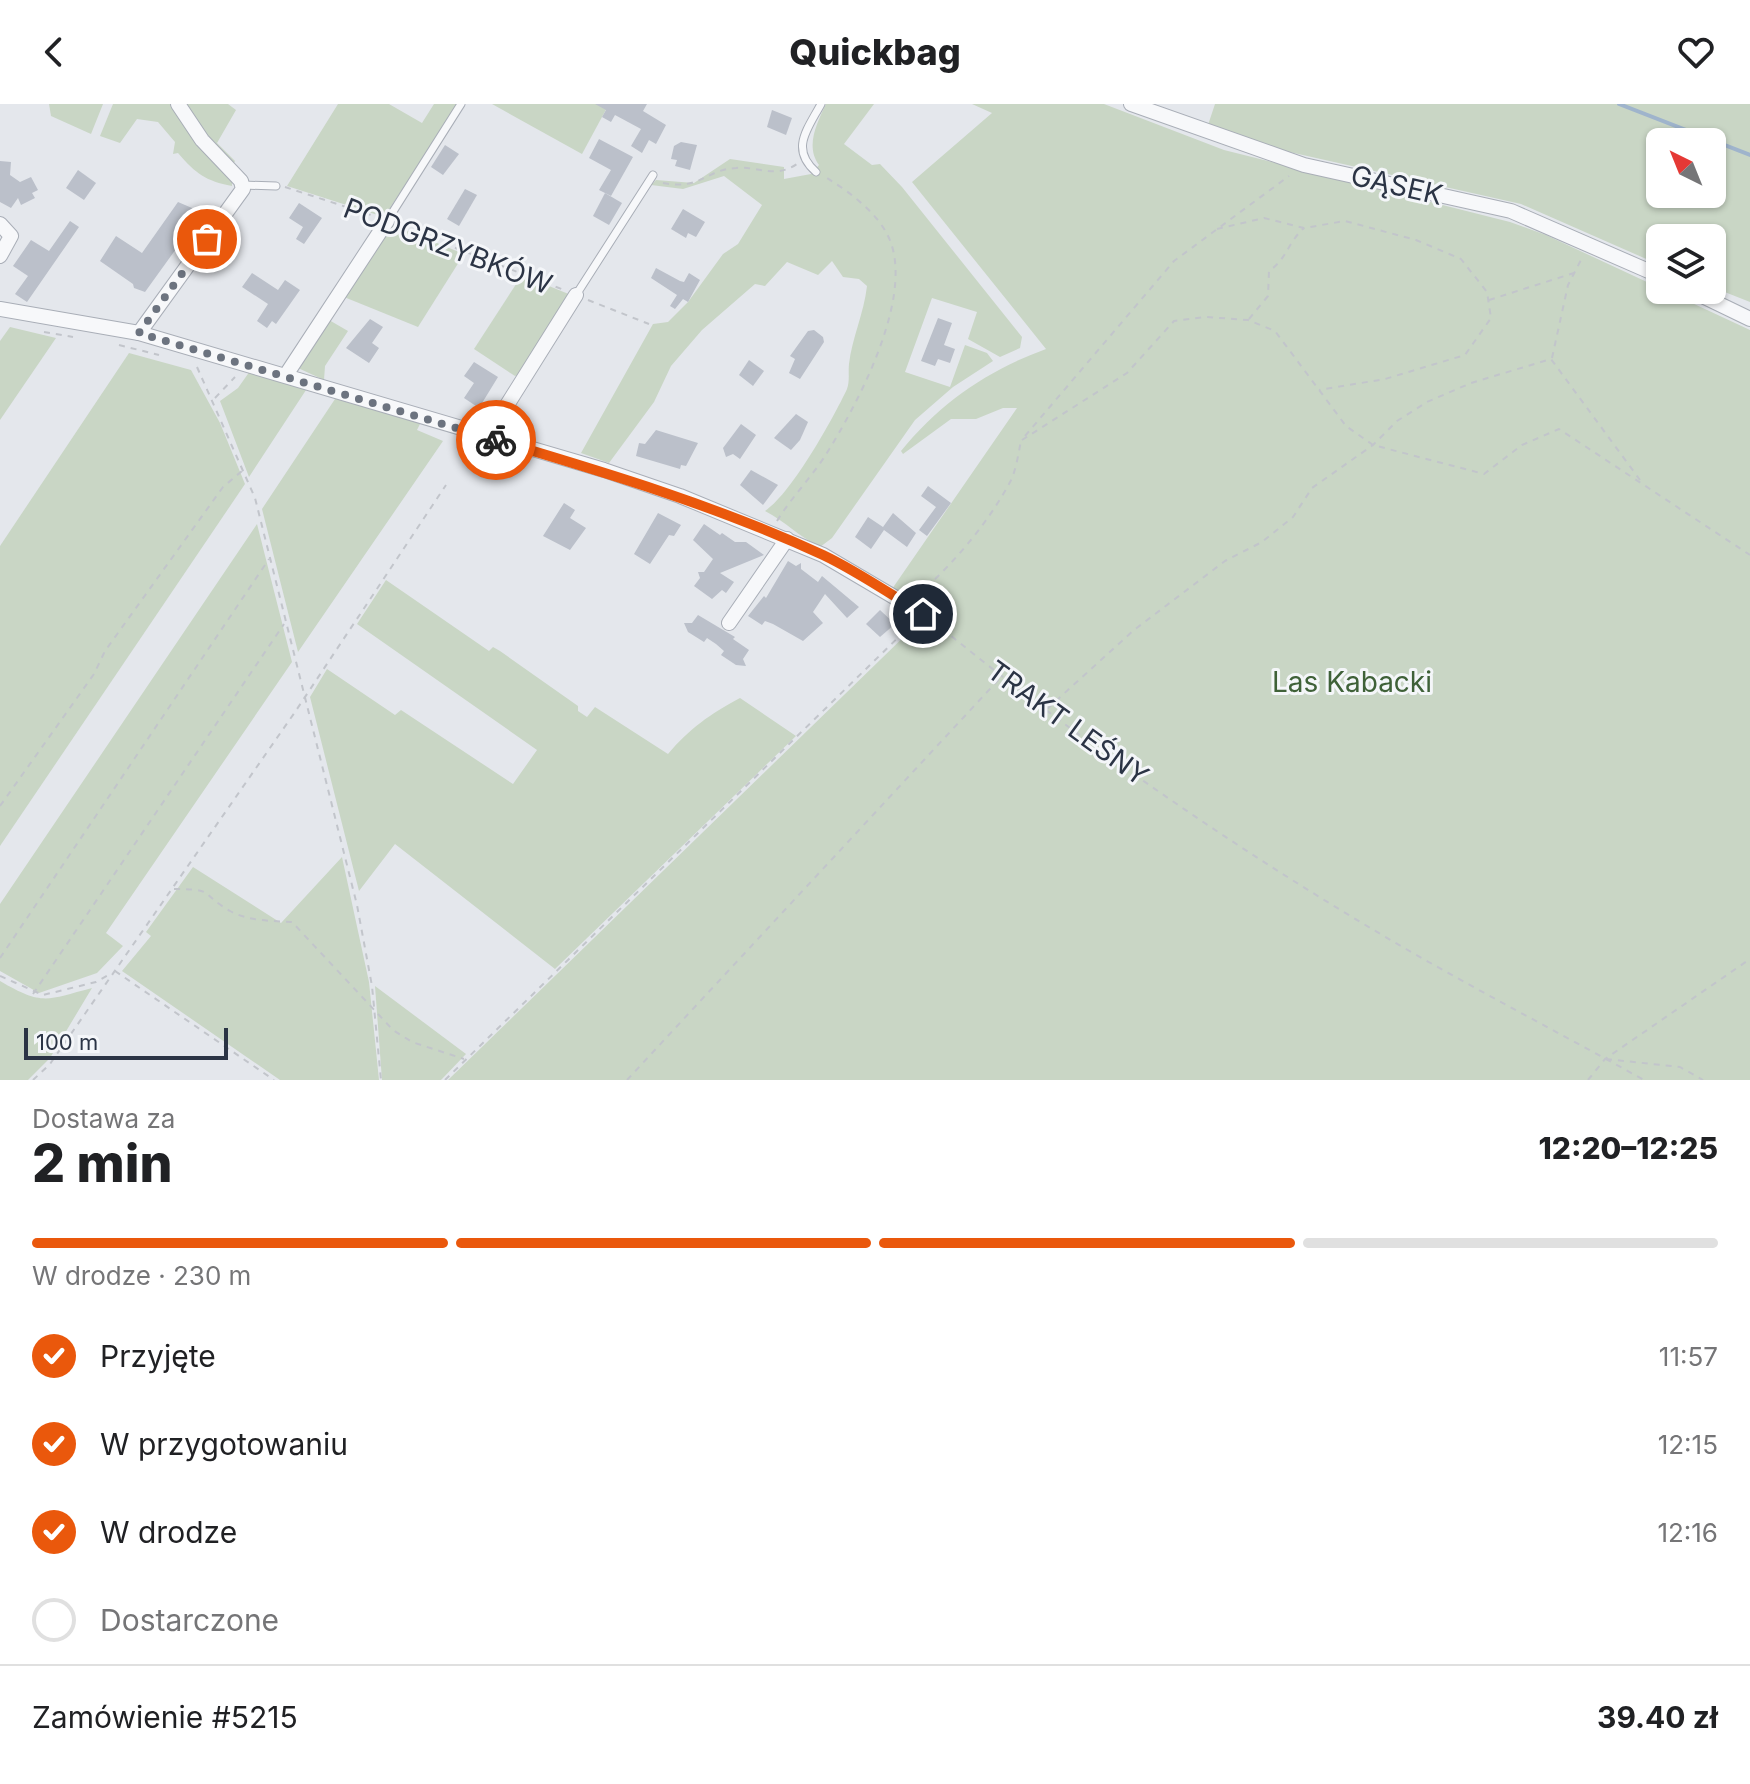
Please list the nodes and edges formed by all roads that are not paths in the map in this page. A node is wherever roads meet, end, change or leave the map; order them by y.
1 (178, 104) edge
2 (461, 104) edge
3 (821, 104) edge
4 (1131, 104) edge
5 (816, 172) road end
6 (652, 178) road end
7 (276, 186) road end
8 (242, 188) junction
9 (387, 221) joint
10 (0, 224) edge
11 (0, 256) edge
12 (1646, 270) edge
13 (576, 295) joint
14 (1719, 304) edge
15 (0, 309) edge
16 (1750, 319) edge
17 (139, 333) junction
18 (286, 375) junction
19 (487, 437) junction
20 (787, 539) junction
21 (923, 614) road end
22 (729, 623) dead end

1 - 8 street
2 - 9 lane
3 - 5 lane
4 - 12 street, GĄSEK
6 - 13 lane
7 - 8 lane
8 - 17 street
9 - 18 street
10 - 11 street
13 - 19 street
14 - 16 street
15 - 17 street
17 - 18 street
18 - 19 street
19 - 20 street
20 - 21 street
20 - 22 street

